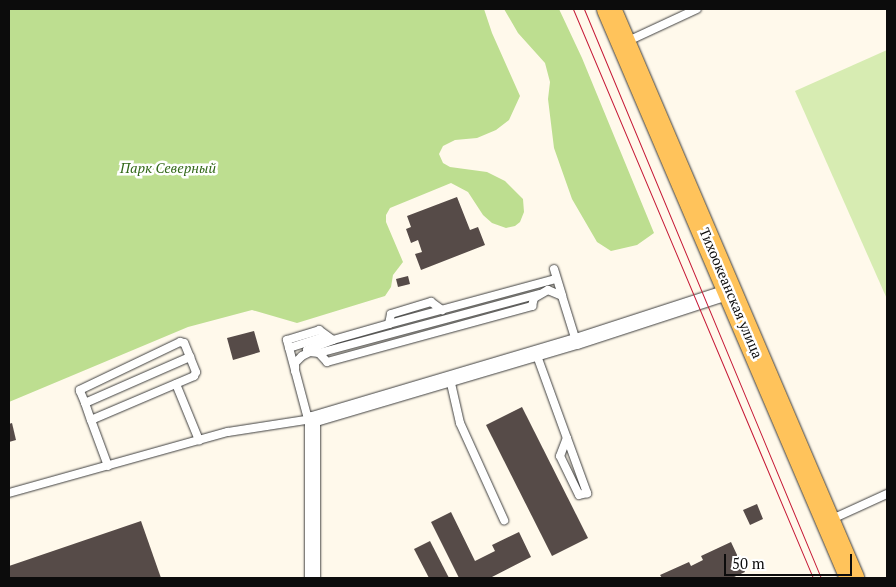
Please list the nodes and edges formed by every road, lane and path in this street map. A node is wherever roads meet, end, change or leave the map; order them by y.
1 (608, 9) edge
2 (697, 9) edge
3 (625, 43) junction
4 (554, 269) dead end
5 (558, 282) junction
6 (730, 291) junction
7 (562, 296) junction
8 (576, 341) junction
9 (536, 353) junction
10 (190, 357) junction
11 (295, 371) junction
12 (450, 379) junction
13 (176, 384) junction
14 (85, 403) junction
15 (310, 419) junction
16 (91, 420) junction
17 (567, 438) junction
18 (199, 440) junction
19 (108, 466) junction
20 (9, 493) edge
21 (887, 494) edge
22 (504, 520) dead end
23 (828, 520) junction
24 (312, 578) edge
25 (852, 578) edge

1 - 3 main road, Тихоокеанская улица
2 - 3 lane
3 - 6 main road, Тихоокеанская улица
4 - 5 lane
5 - 7 lane
5 - 11 lane
6 - 8 street
6 - 23 main road, Тихоокеанская улица
7 - 8 lane
7 - 11 lane
8 - 9 street
9 - 12 street
9 - 17 lane
10 - 13 lane
10 - 14 lane
10 - 14 lane
11 - 15 lane
12 - 15 street
12 - 22 lane
13 - 16 lane
13 - 18 lane
14 - 16 lane
15 - 18 lane
15 - 24 street
16 - 19 lane
17 - 17 lane
18 - 19 lane
19 - 20 lane
21 - 23 lane
23 - 25 main road, Тихоокеанская улица

